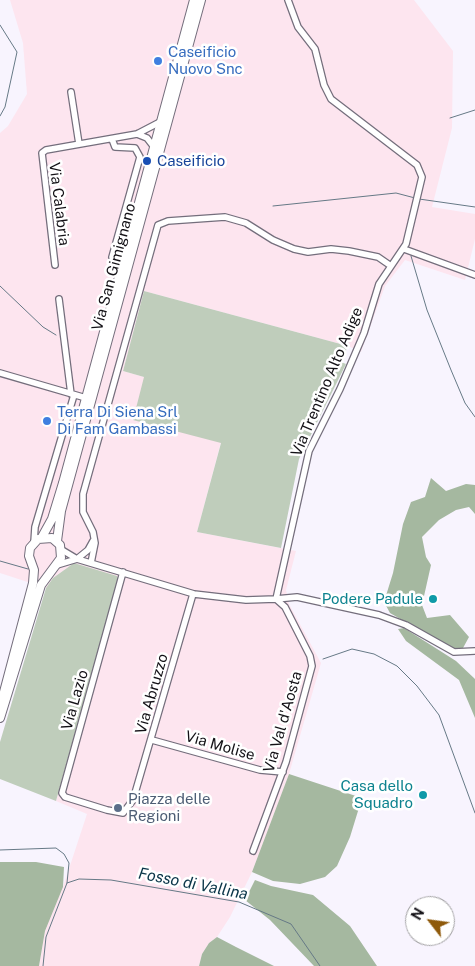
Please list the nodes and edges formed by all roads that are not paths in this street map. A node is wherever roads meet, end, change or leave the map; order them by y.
1 (194, 0) edge
2 (201, 0) edge
3 (288, 0) edge
4 (71, 92) dead end
5 (161, 121) junction
6 (136, 134) junction
7 (112, 139) junction
8 (79, 144) junction
9 (154, 147) junction
10 (404, 249) junction
11 (112, 257) dead end
12 (55, 266) dead end
13 (391, 266) junction
14 (475, 275) edge
15 (59, 299) dead end
16 (0, 373) edge
17 (72, 395) junction
18 (86, 398) junction
19 (42, 537) junction
20 (57, 541) junction
21 (34, 542) junction
22 (62, 550) junction
23 (91, 550) junction
24 (77, 559) junction
25 (89, 562) junction
26 (33, 564) junction
27 (103, 566) junction
28 (54, 567) junction
29 (123, 572) junction
30 (192, 594) junction
31 (276, 599) junction
32 (475, 651) edge
33 (0, 707) edge
34 (0, 718) edge
35 (152, 740) junction
36 (283, 772) junction
37 (133, 800) joint
38 (253, 851) dead end

1 - 5 main road, Via San Gimignano
2 - 20 main road, Via San Gimignano
3 - 10 street
4 - 8 street
5 - 6 street, Via Calabria
5 - 9 main road, Via San Gimignano
6 - 7 street, Via Calabria
6 - 9 street
7 - 8 street, Via Calabria
7 - 11 street
8 - 12 street, Via Calabria
9 - 18 main road, Via San Gimignano
10 - 13 street, Via Trentino Alto Adige
10 - 14 street
13 - 23 street
13 - 31 street, Via Trentino Alto Adige
15 - 17 street
16 - 17 street
17 - 18 street
17 - 21 street
18 - 19 main road, Via San Gimignano
19 - 20 main road
19 - 21 main road
20 - 22 main road
21 - 26 main road
22 - 24 street
22 - 28 main road
23 - 24 street
23 - 25 street
23 - 27 street
24 - 25 street
24 - 28 street
25 - 27 street
26 - 28 main road
26 - 33 main road
27 - 29 street
28 - 34 main road
29 - 30 street
29 - 37 street, Via Lazio
30 - 31 street
30 - 35 street, Via Abruzzo
31 - 32 street
31 - 36 street, Via Val d'Aosta
35 - 36 street, Via Molise
35 - 37 street, Via Abruzzo
36 - 38 street, Via Val d'Aosta

